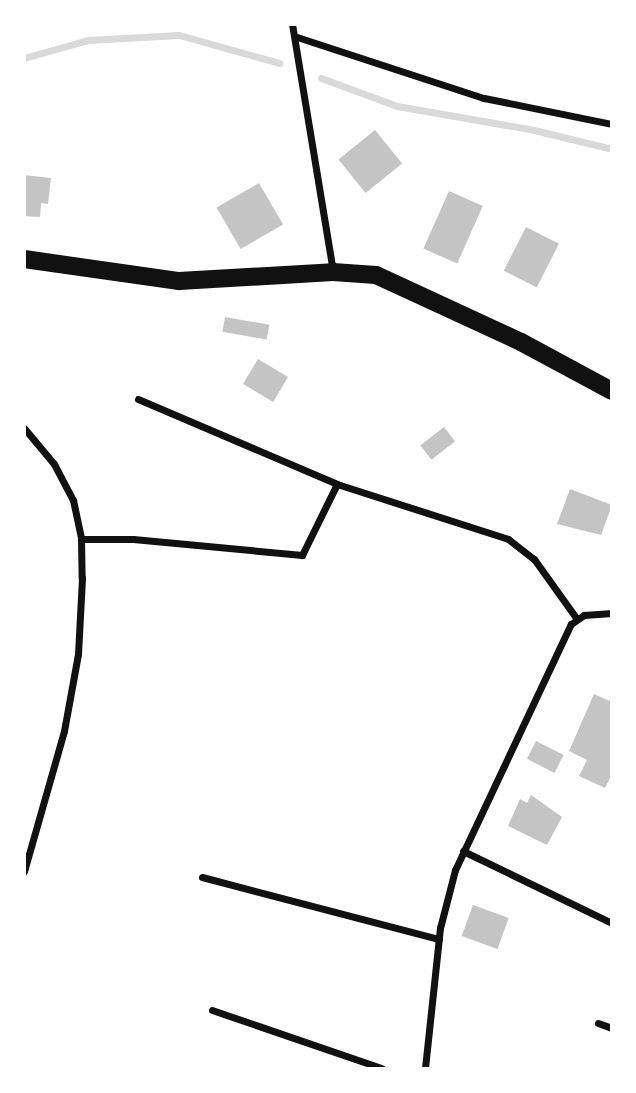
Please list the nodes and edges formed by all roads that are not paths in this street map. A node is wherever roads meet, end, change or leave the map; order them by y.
1 (292, 24) edge
2 (297, 37) junction
3 (611, 124) edge
4 (24, 260) edge
5 (333, 272) junction
6 (611, 391) edge
7 (138, 399) dead end
8 (24, 428) edge
9 (337, 484) junction
10 (82, 539) junction
11 (611, 613) edge
12 (577, 619) junction
13 (463, 851) junction
14 (24, 871) edge
15 (202, 877) dead end
16 (611, 923) edge
17 (439, 939) junction
18 (212, 1010) dead end
19 (598, 1023) dead end
20 (611, 1028) edge
21 (381, 1069) edge
22 (425, 1069) edge

1 - 2 street
2 - 3 street
2 - 5 street
4 - 5 main road
5 - 6 main road
7 - 9 street
8 - 10 street
9 - 10 street
9 - 12 street
10 - 14 street
11 - 12 street
12 - 13 street
13 - 16 street
13 - 17 street
15 - 17 street
17 - 22 street
18 - 21 street
19 - 20 street

